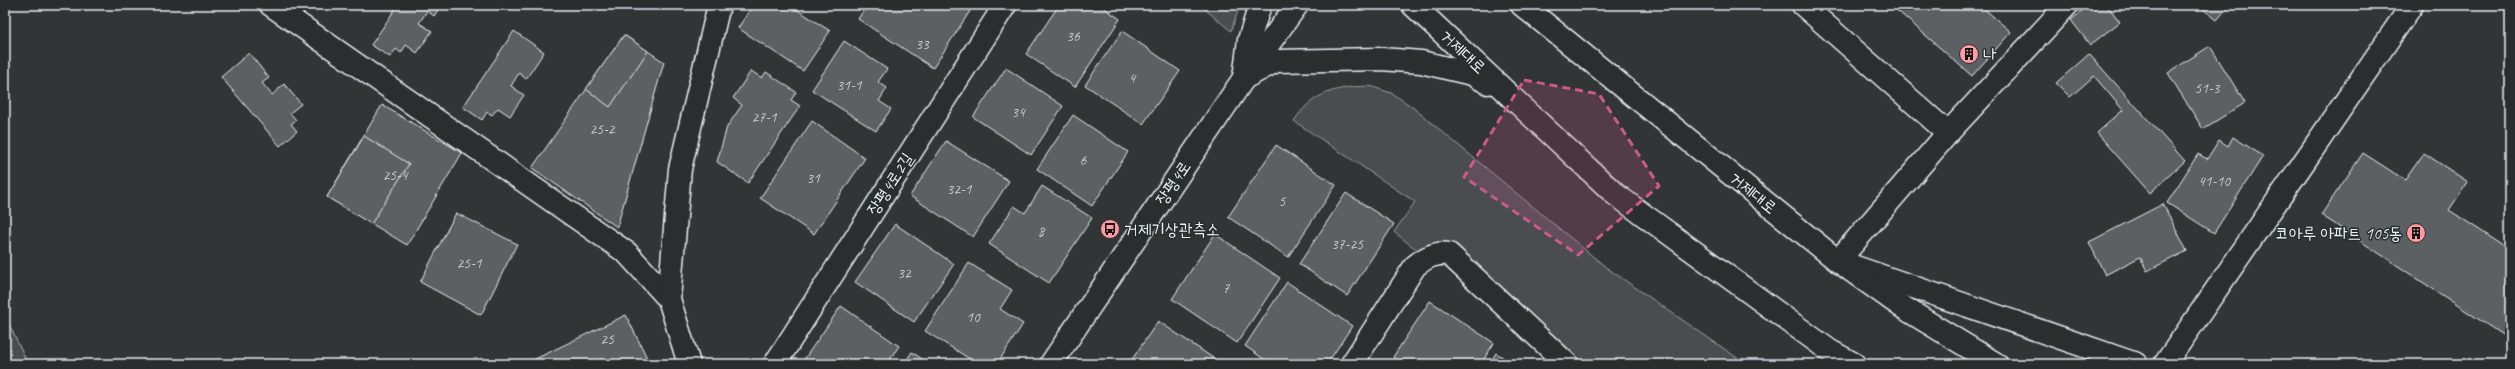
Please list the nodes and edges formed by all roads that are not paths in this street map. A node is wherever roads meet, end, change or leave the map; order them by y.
1 (271, 5) edge
2 (719, 5) edge
3 (1005, 5) edge
4 (1260, 5) edge
5 (1297, 5) edge
6 (1413, 5) edge
7 (1522, 5) edge
8 (1803, 5) edge
9 (2067, 5) edge
10 (2412, 5) edge
11 (1244, 78) junction
12 (1508, 94) junction
13 (1948, 133) junction
14 (1838, 262) junction
15 (669, 299) junction
16 (689, 364) edge
17 (775, 364) edge
18 (1052, 364) edge
19 (1352, 364) edge
20 (1567, 364) edge
21 (1854, 364) edge
22 (1996, 364) edge
23 (2136, 364) edge
24 (2165, 364) edge

1 - 15 street
2 - 15 street
3 - 17 street, 장평4로2길
4 - 11 street
5 - 11 street, 장평4로
6 - 12 street, 거제대로
7 - 14 street, 거제대로
8 - 13 street
9 - 13 street
10 - 24 street
11 - 12 street
11 - 18 street, 장평4로
12 - 21 street, 거제대로
13 - 14 street
14 - 22 street, 거제대로
14 - 23 street
15 - 16 street
19 - 20 street

